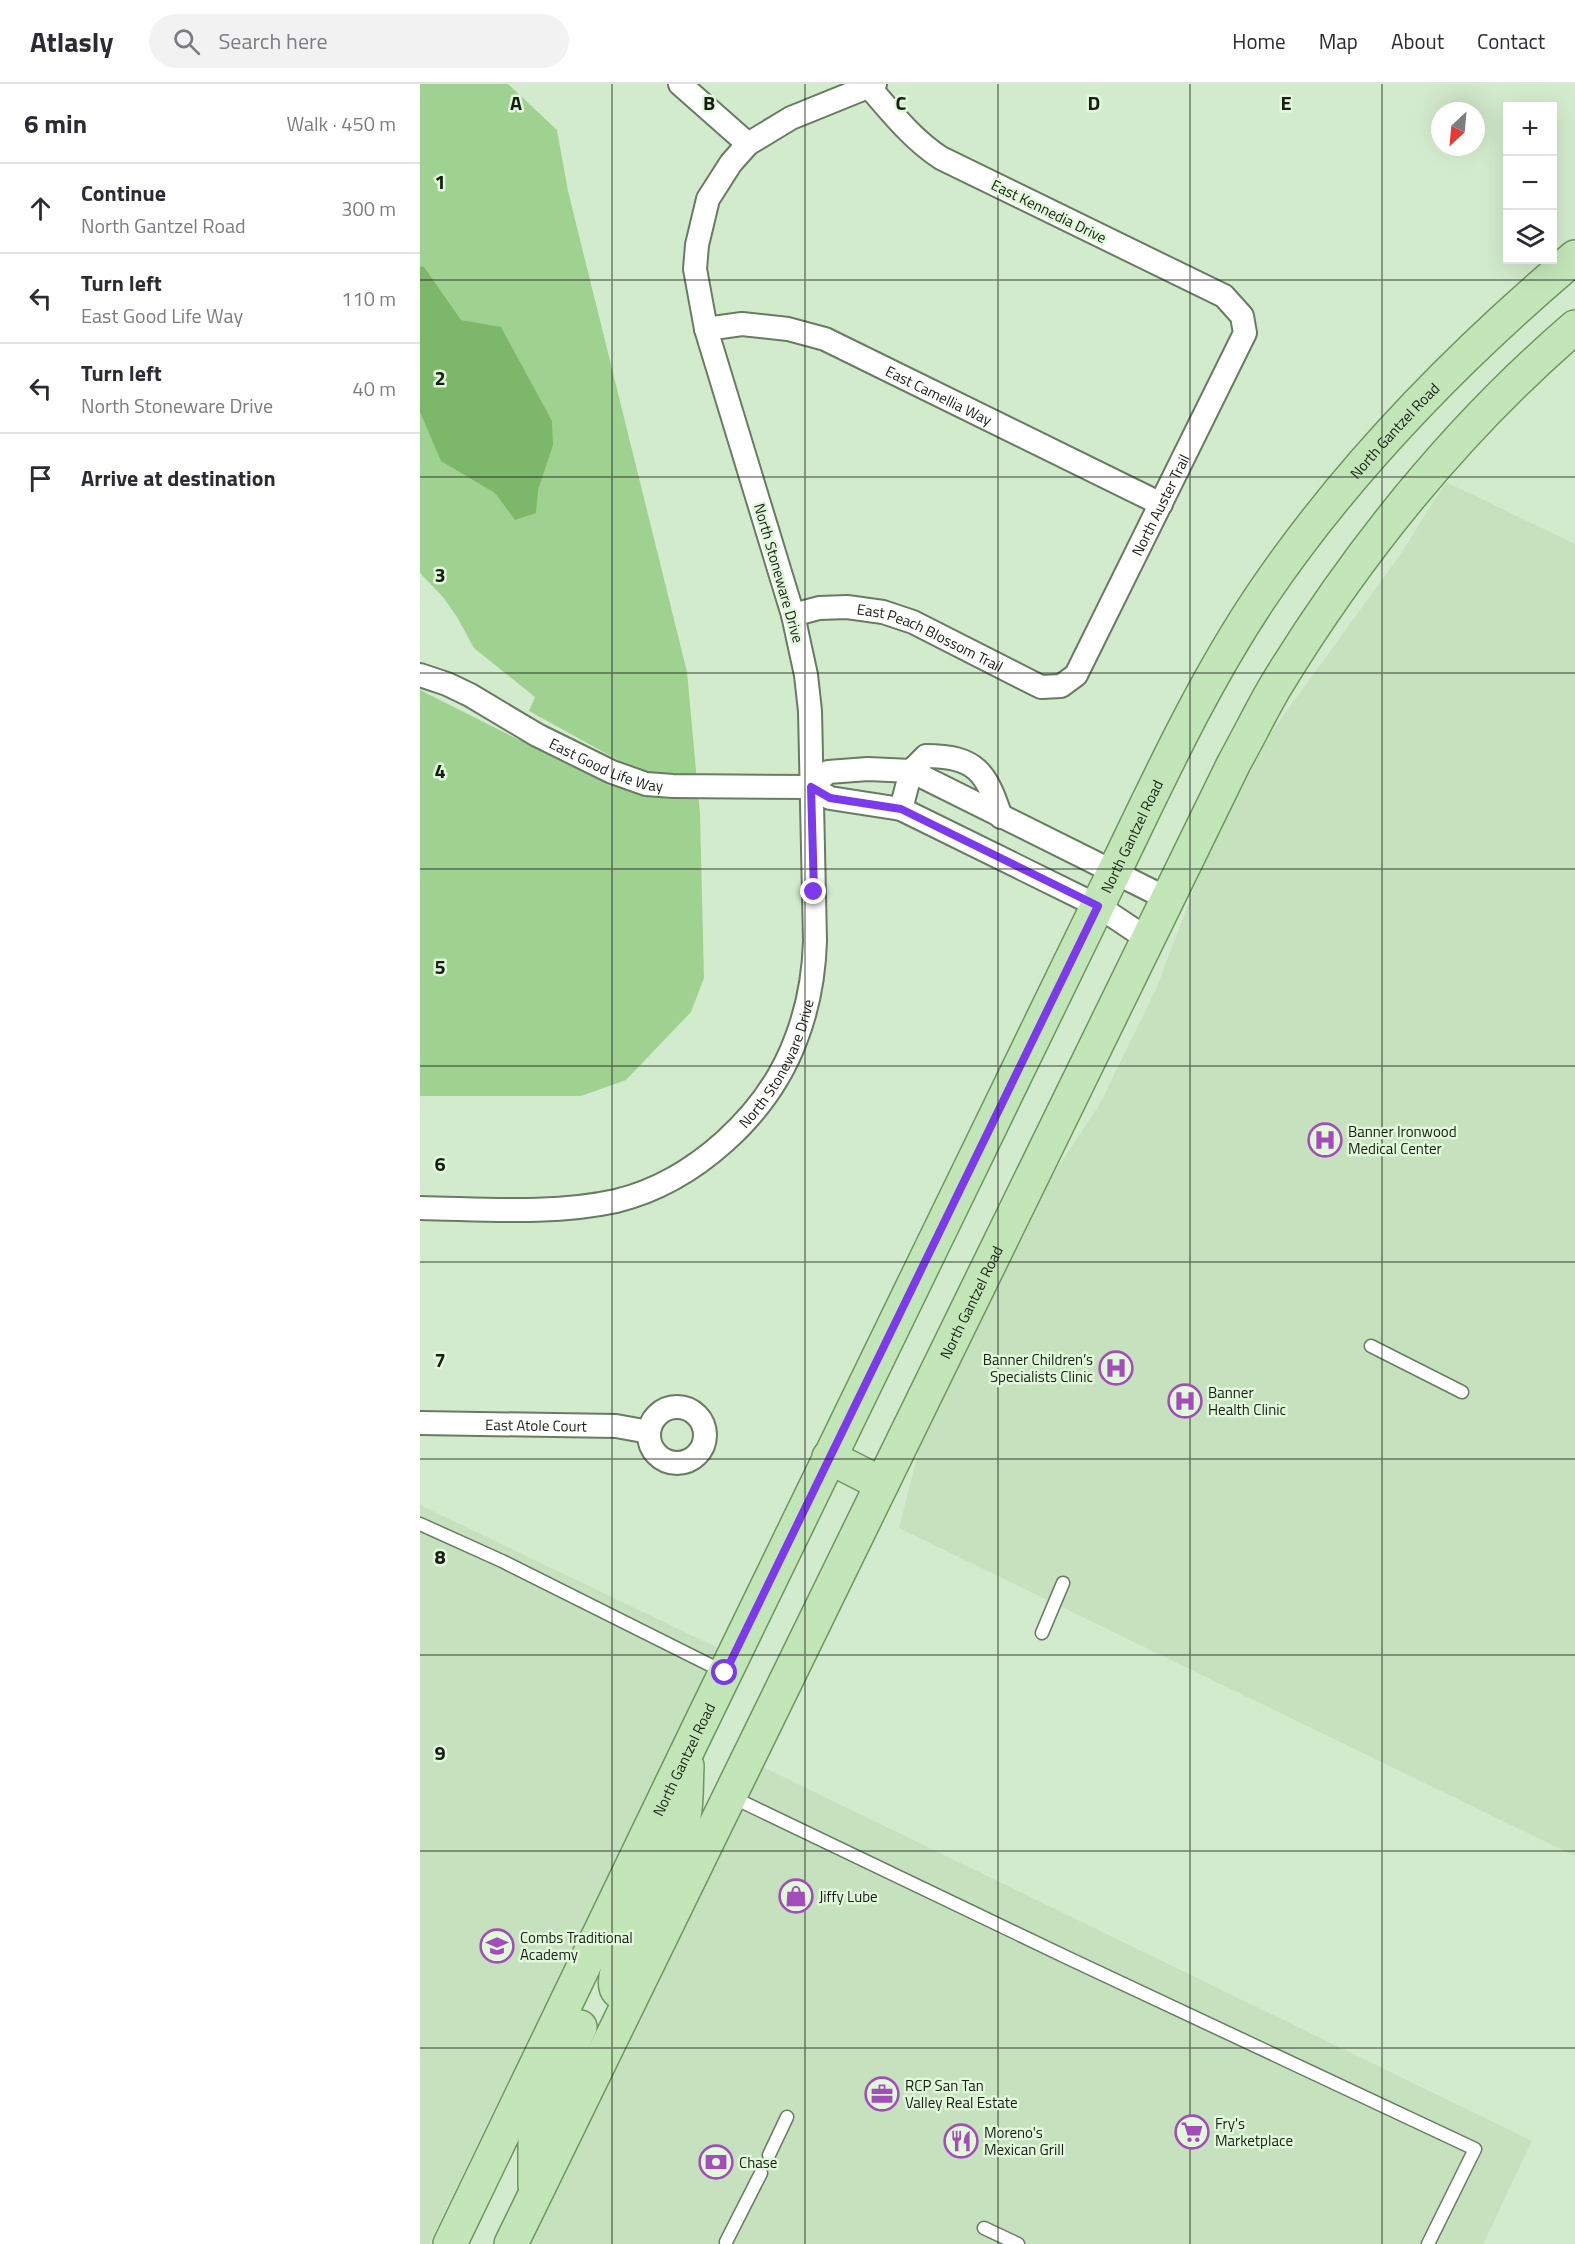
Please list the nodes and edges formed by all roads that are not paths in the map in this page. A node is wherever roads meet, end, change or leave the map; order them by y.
1 (680, 84) edge
2 (872, 86) edge
3 (748, 144) junction
4 (1575, 257) edge
5 (1242, 316) joint
6 (1575, 327) edge
7 (706, 329) junction
8 (1161, 504) junction
9 (793, 615) junction
10 (420, 675) edge
11 (1061, 686) joint
12 (911, 771) junction
13 (811, 787) junction
14 (901, 809) junction
15 (1001, 817) junction
16 (1113, 874) junction
17 (1168, 899) junction
18 (1098, 906) junction
19 (1149, 939) junction
20 (420, 1208) edge
21 (1371, 1346) dead end
22 (1462, 1392) dead end
23 (420, 1423) edge
24 (649, 1432) dead end
25 (829, 1457) junction
26 (882, 1484) junction
27 (420, 1524) edge
28 (1064, 1583) dead end
29 (1042, 1633) dead end
30 (725, 1673) junction
31 (688, 1749) junction
32 (730, 1796) junction
33 (582, 1975) junction
34 (630, 1998) junction
35 (787, 2117) dead end
36 (769, 2154) dead end
37 (760, 2173) dead end
38 (535, 2194) junction
39 (984, 2228) dead end
40 (726, 2242) dead end
41 (450, 2244) edge
42 (511, 2244) edge
43 (1018, 2244) edge
44 (1428, 2244) edge

1 - 3 street
2 - 3 street, North Stoneware Drive
2 - 5 street, East Kennedia Drive
3 - 7 street, North Stoneware Drive
4 - 16 main road, North Gantzel Road
5 - 8 street, North Auster Trail
6 - 17 main road, North Gantzel Road
7 - 8 street, East Camellia Way
7 - 9 street, North Stoneware Drive
8 - 11 street, North Auster Trail
9 - 11 street, East Peach Blossom Trail
9 - 13 street, North Stoneware Drive
10 - 13 street, East Good Life Way
12 - 13 street
12 - 14 street
12 - 15 street
12 - 15 street
13 - 14 street, East Good Life Way
13 - 20 street, North Stoneware Drive
14 - 18 street, East Good Life Way
15 - 16 street
16 - 17 street
16 - 18 main road, North Gantzel Road
17 - 19 main road, North Gantzel Road
18 - 19 street, East Good Life Way
18 - 25 main road, North Gantzel Road
19 - 26 main road, North Gantzel Road
21 - 22 lane
23 - 24 street, East Atole Court
25 - 26 main road
25 - 30 main road, North Gantzel Road
26 - 32 main road, North Gantzel Road
27 - 30 lane
28 - 29 lane
30 - 31 main road, North Gantzel Road
31 - 33 main road, North Gantzel Road
31 - 34 main road
32 - 34 main road, North Gantzel Road
32 - 44 lane
33 - 38 main road
33 - 41 main road, North Gantzel Road
34 - 38 main road, North Gantzel Road
35 - 36 lane
37 - 40 lane
38 - 42 main road, North Gantzel Road
39 - 43 lane

